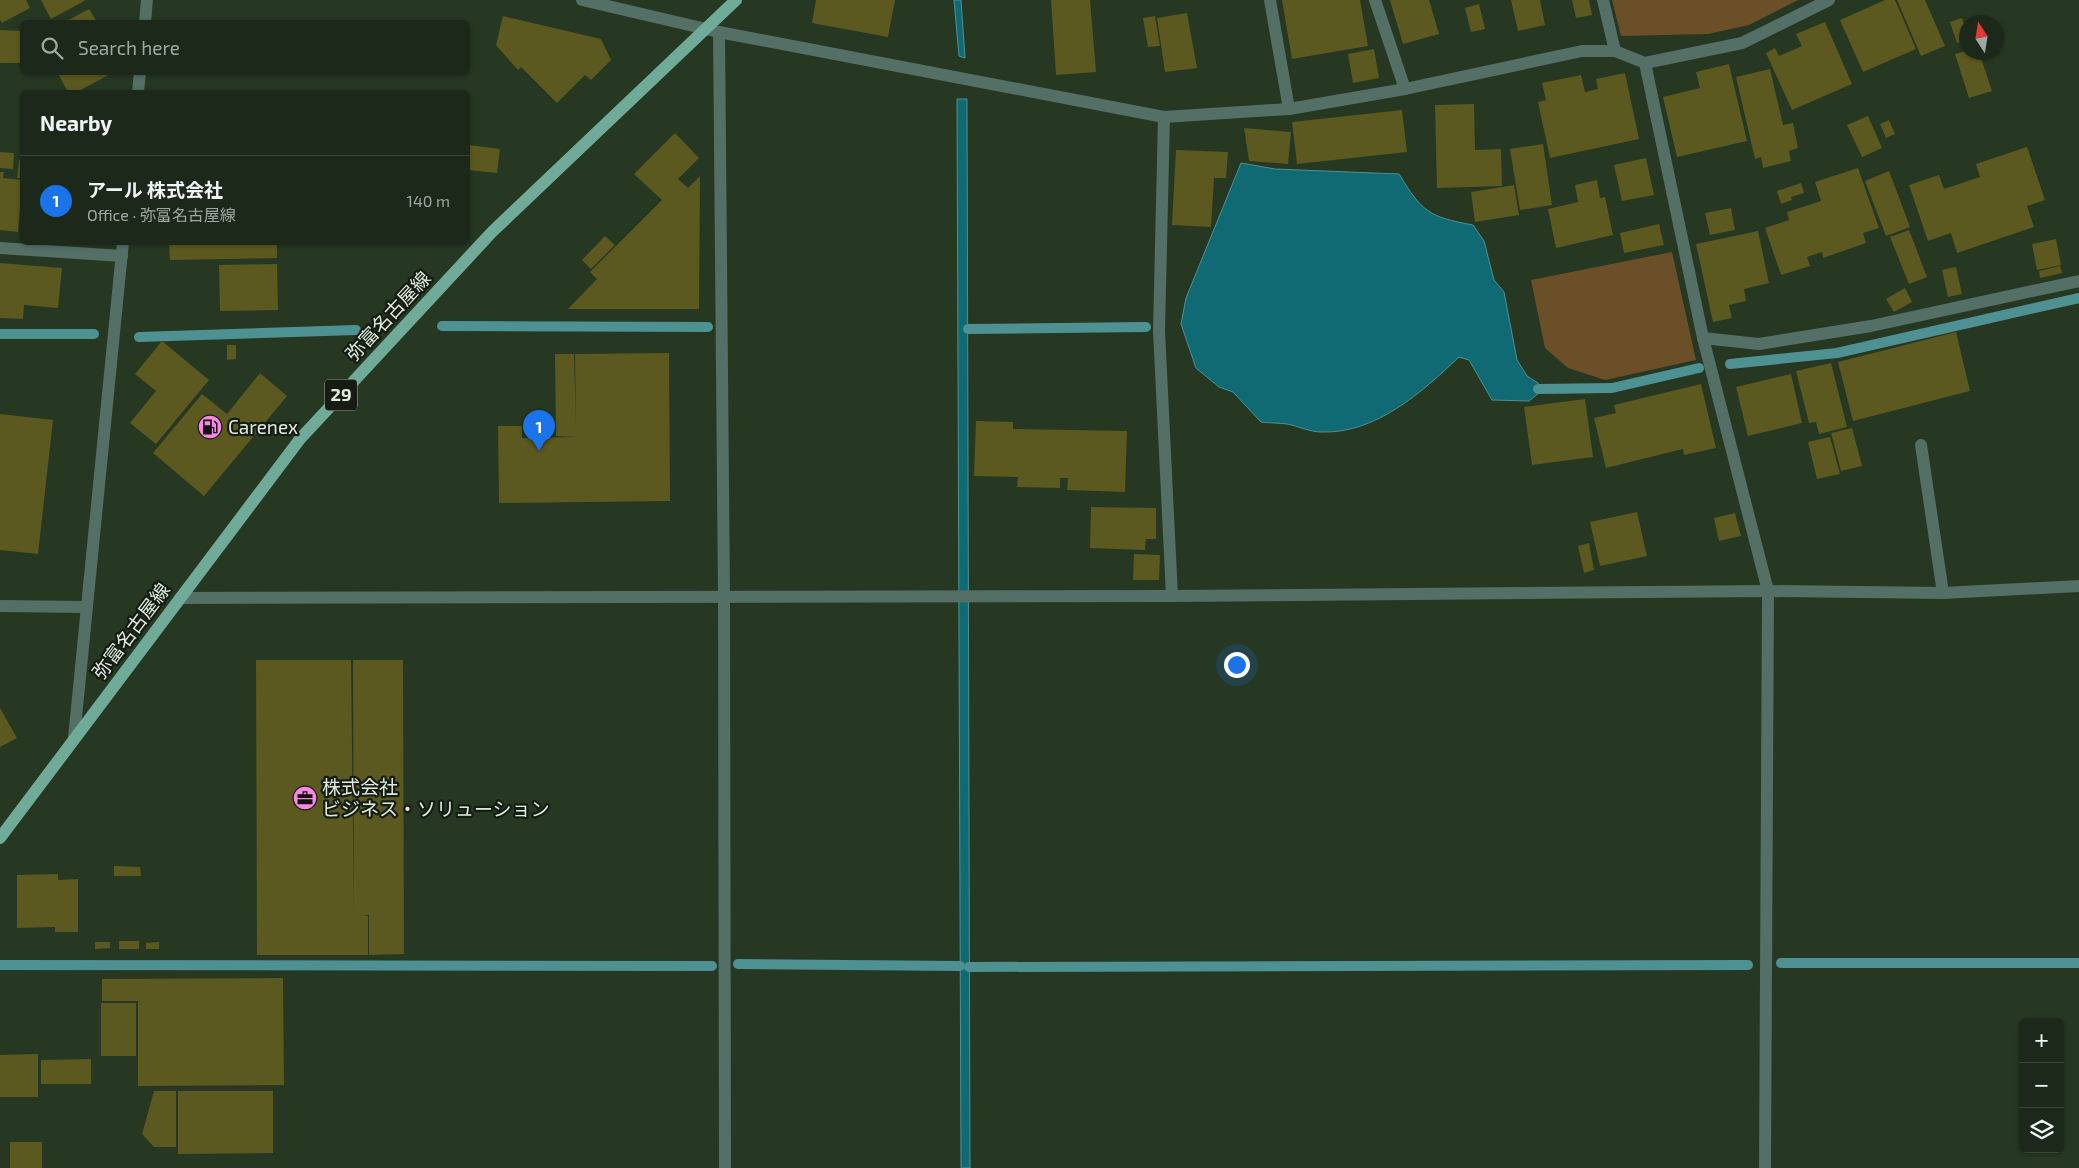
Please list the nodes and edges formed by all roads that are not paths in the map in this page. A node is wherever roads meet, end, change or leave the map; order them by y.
1 (147, 0) edge
2 (582, 0) edge
3 (736, 0) edge
4 (1270, 0) edge
5 (1375, 0) edge
6 (1603, 0) edge
7 (1822, 1) edge
8 (145, 20) edge
9 (713, 30) junction
10 (1615, 51) junction
11 (1645, 63) junction
12 (140, 75) edge
13 (138, 90) edge
14 (1405, 90) junction
15 (1288, 109) junction
16 (1164, 117) junction
17 (0, 248) edge
18 (122, 249) edge
19 (2079, 281) edge
20 (1703, 338) junction
21 (1921, 445) dead end
22 (2079, 586) edge
23 (1768, 591) junction
24 (1943, 593) junction
25 (1172, 596) junction
26 (724, 597) junction
27 (180, 598) junction
28 (0, 606) edge
29 (87, 607) junction
30 (74, 738) junction
31 (0, 838) edge
32 (725, 1168) edge
33 (1765, 1168) edge

1 - 8 street
2 - 9 street
3 - 9 main road, 弥富名古屋線 / 29
4 - 15 street
5 - 14 street
6 - 10 street
7 - 11 street
9 - 16 street
9 - 26 street
9 - 27 main road, 弥富名古屋線 / 29
10 - 11 street
10 - 14 street
11 - 20 street
12 - 13 street
14 - 15 street
15 - 16 street
16 - 25 street
17 - 18 street
18 - 29 street
19 - 20 street
20 - 23 street
21 - 24 street
22 - 24 street
23 - 24 street
23 - 25 street
23 - 33 street
25 - 26 street
26 - 27 street
26 - 32 street
27 - 30 main road, 弥富名古屋線 / 29
28 - 29 street
29 - 30 street
30 - 31 main road, 弥富名古屋線 / 29

